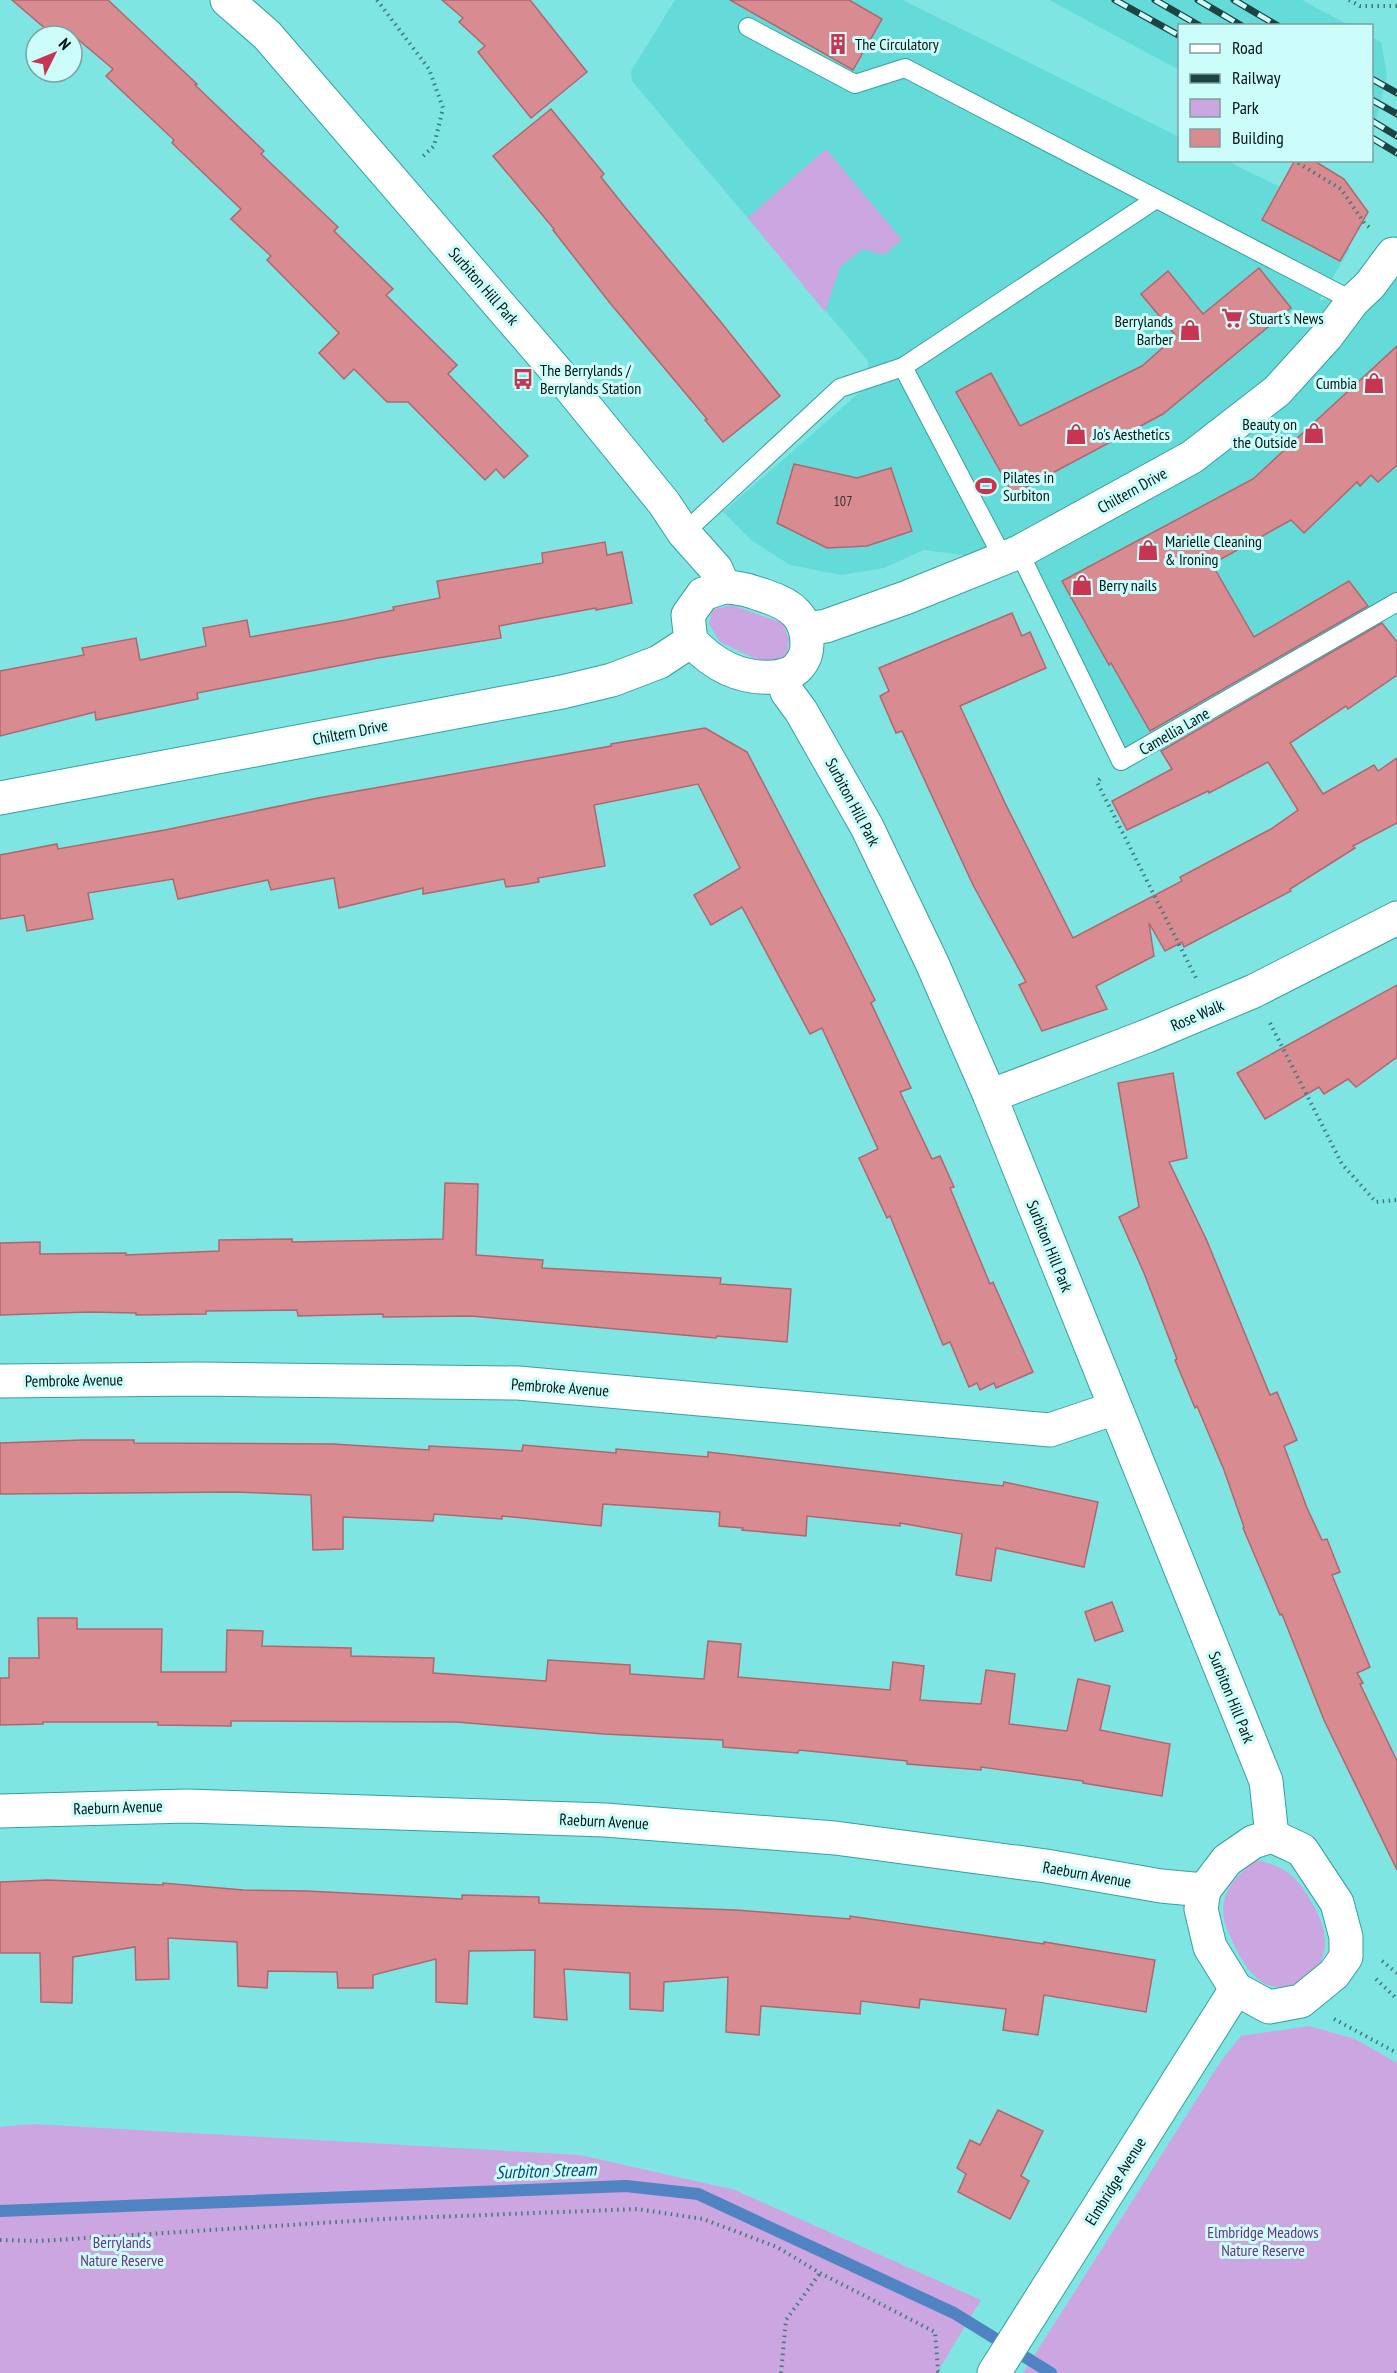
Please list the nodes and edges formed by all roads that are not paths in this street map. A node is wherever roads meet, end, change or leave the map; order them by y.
1 (227, 0) edge
2 (748, 27) dead end
3 (1156, 199) junction
4 (1395, 255) edge
5 (1353, 301) junction
6 (903, 367) junction
7 (684, 533) junction
8 (1011, 555) junction
9 (724, 587) junction
10 (1397, 602) edge
11 (806, 629) junction
12 (692, 641) junction
13 (783, 676) junction
14 (0, 798) edge
15 (1397, 918) edge
16 (990, 1096) junction
17 (0, 1381) edge
18 (1115, 1408) junction
19 (0, 1811) edge
20 (1272, 1836) junction
21 (1204, 1890) junction
22 (1236, 1989) junction
23 (994, 2372) edge

1 - 7 street, Surbiton Hill Park
2 - 3 lane
3 - 5 lane
3 - 6 lane
4 - 5 street, Chiltern Drive
5 - 8 street, Chiltern Drive
6 - 7 lane
6 - 8 lane, Camellia Lane
7 - 9 street, Surbiton Hill Park
8 - 10 lane, Camellia Lane
8 - 11 street, Chiltern Drive
9 - 11 street
9 - 12 street
11 - 13 street
12 - 13 street
12 - 14 street, Chiltern Drive
13 - 16 street, Surbiton Hill Park
15 - 16 street, Rose Walk
16 - 18 street, Surbiton Hill Park
17 - 18 street, Pembroke Avenue
18 - 20 street, Surbiton Hill Park
19 - 21 street, Raeburn Avenue
20 - 21 street
20 - 22 street
21 - 22 street
22 - 23 street, Elmbridge Avenue

